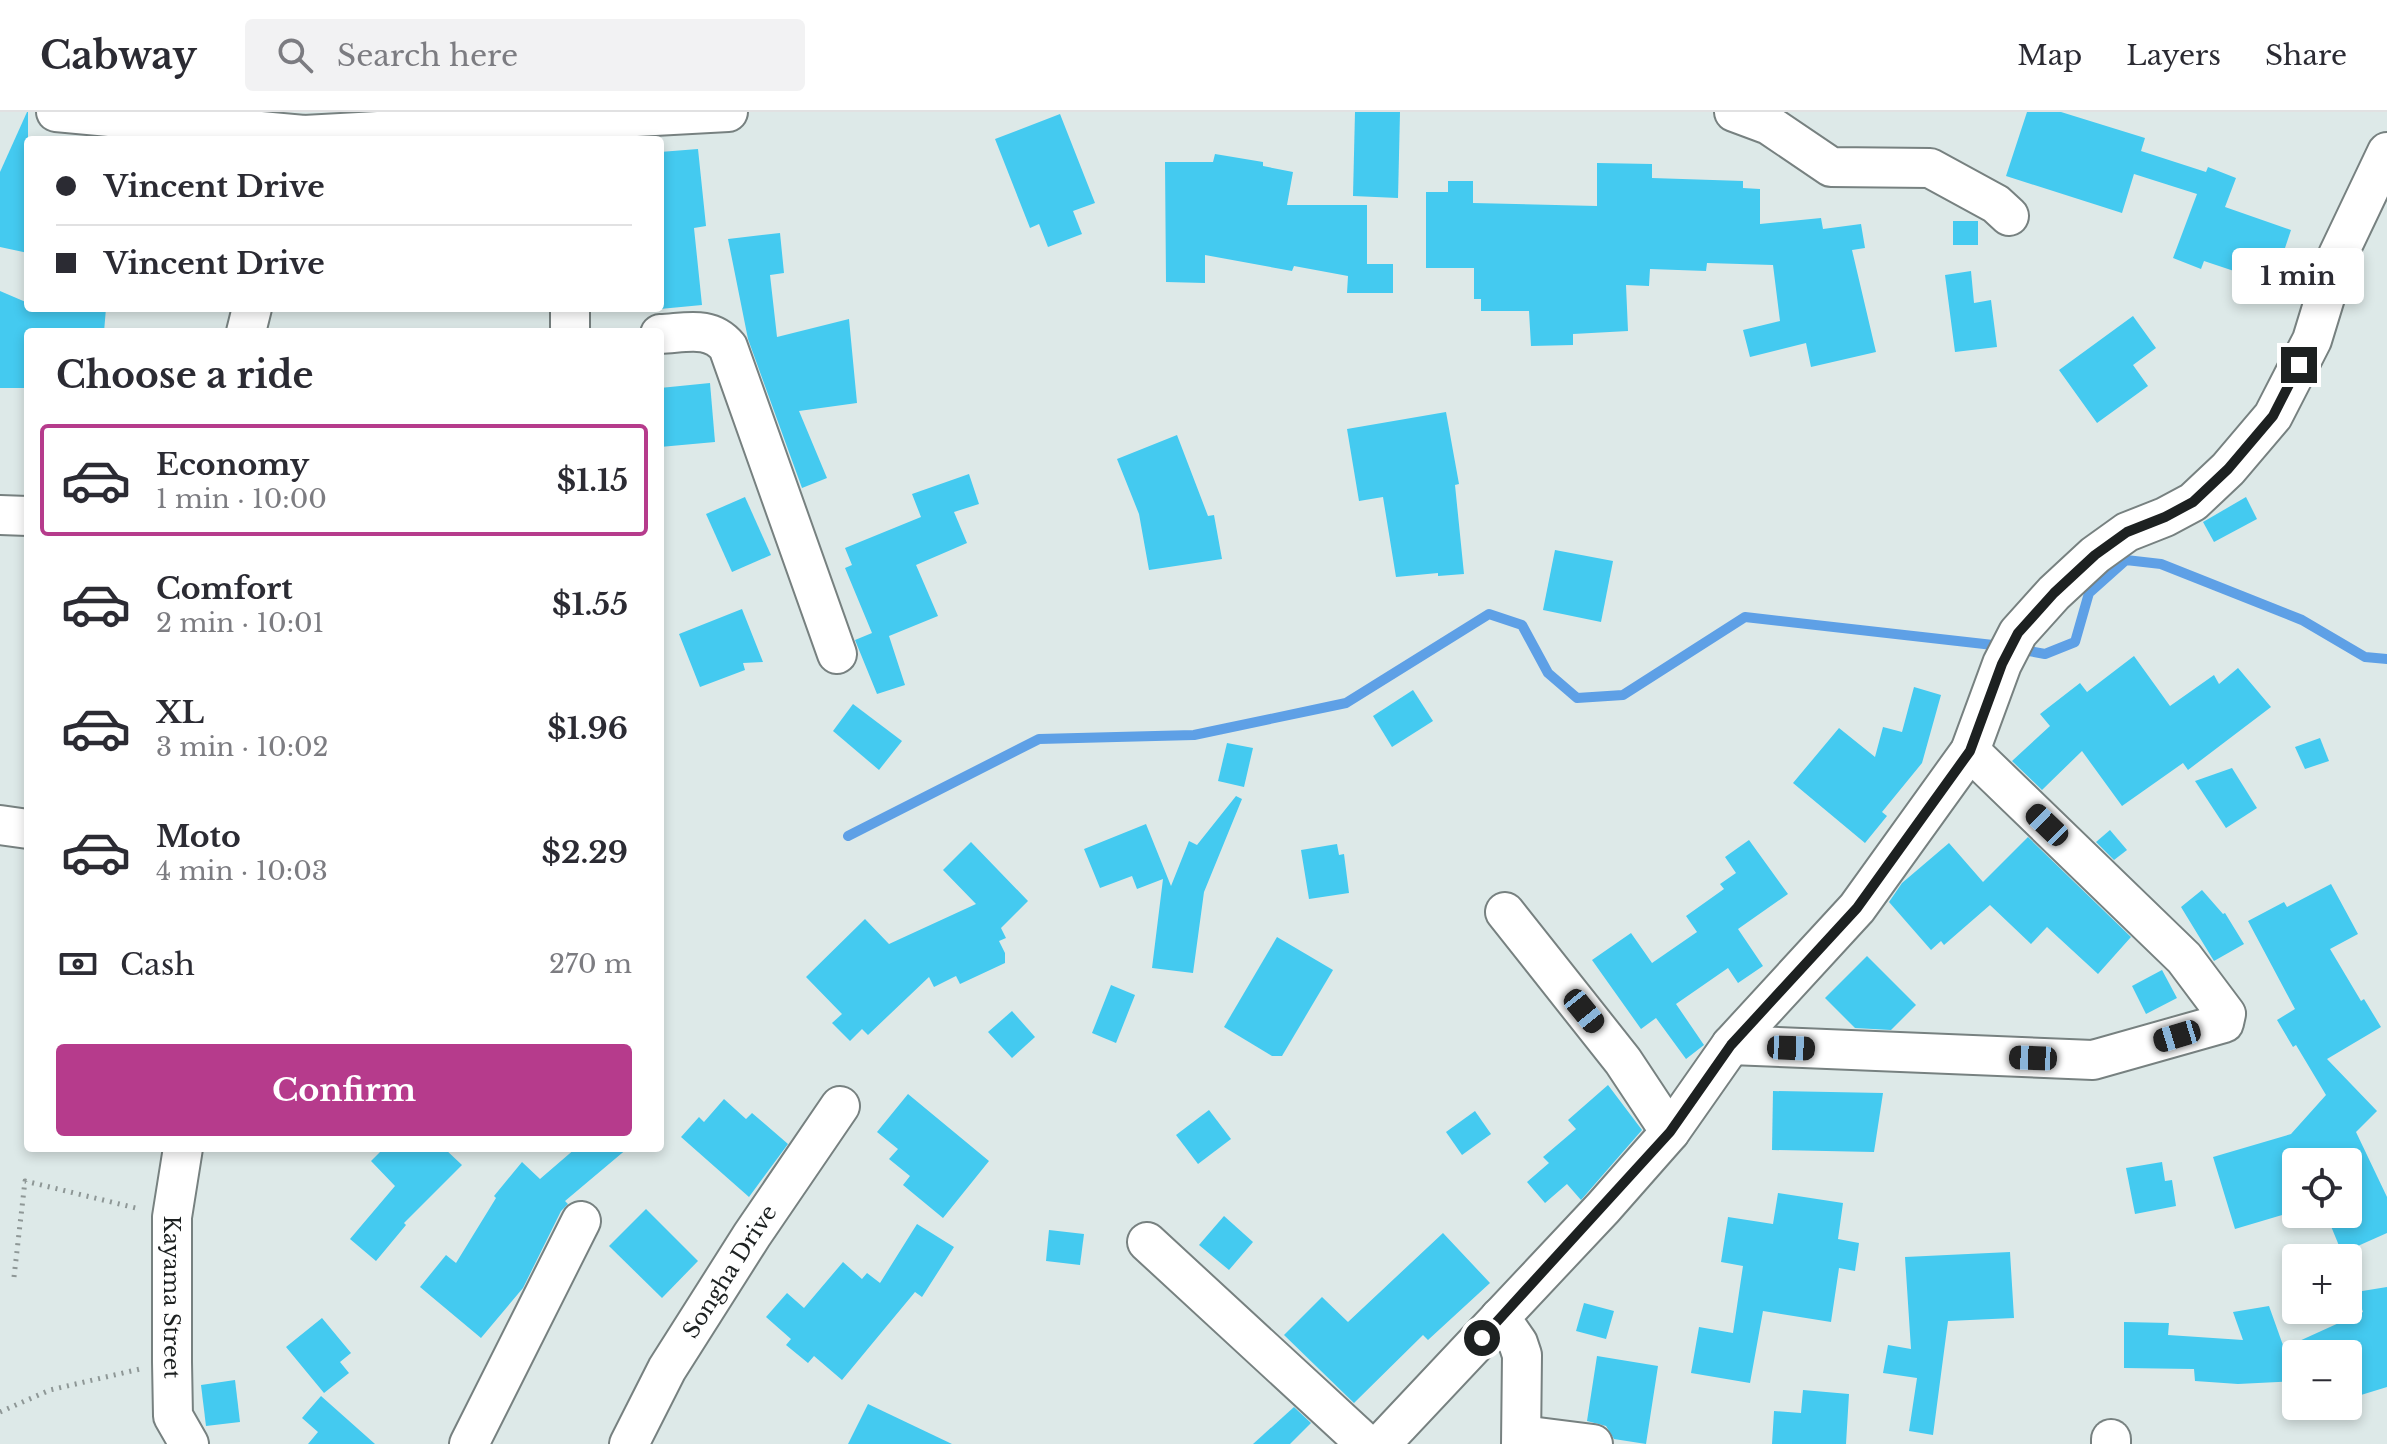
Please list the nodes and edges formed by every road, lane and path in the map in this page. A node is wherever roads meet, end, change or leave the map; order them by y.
1 (56, 112) edge
2 (728, 112) edge
3 (1734, 112) edge
4 (303, 129) edge
5 (566, 130) edge
6 (2387, 152) edge
7 (2009, 216) dead end
8 (664, 334) edge
9 (0, 515) edge
10 (24, 516) edge
11 (837, 654) dead end
12 (1970, 751) junction
13 (0, 825) edge
14 (24, 828) edge
15 (1505, 912) dead end
16 (1731, 1045) junction
17 (840, 1106) dead end
18 (1670, 1132) junction
19 (182, 1152) edge
20 (172, 1217) junction
21 (581, 1221) dead end
22 (1147, 1242) dead end
23 (14, 1277) dead end
24 (1500, 1317) junction
25 (172, 1362) junction
26 (0, 1412) edge
27 (1521, 1439) edge
28 (189, 1444) edge
29 (469, 1444) edge
30 (629, 1444) edge
31 (1366, 1444) edge
32 (1381, 1444) edge
33 (1593, 1444) edge

1 - 4 street
2 - 5 street
3 - 7 street
4 - 5 street
6 - 12 street
8 - 11 street
9 - 10 street
12 - 16 street
12 - 16 street
13 - 14 street
15 - 18 street
16 - 18 street
17 - 30 street, Songha Drive
18 - 24 street
19 - 20 street, Kayama Street
20 - 23 path
20 - 25 street, Kayama Street
21 - 29 street
22 - 31 street
24 - 27 street
24 - 32 street
25 - 26 path
25 - 28 street, Kayama Street
27 - 33 street

